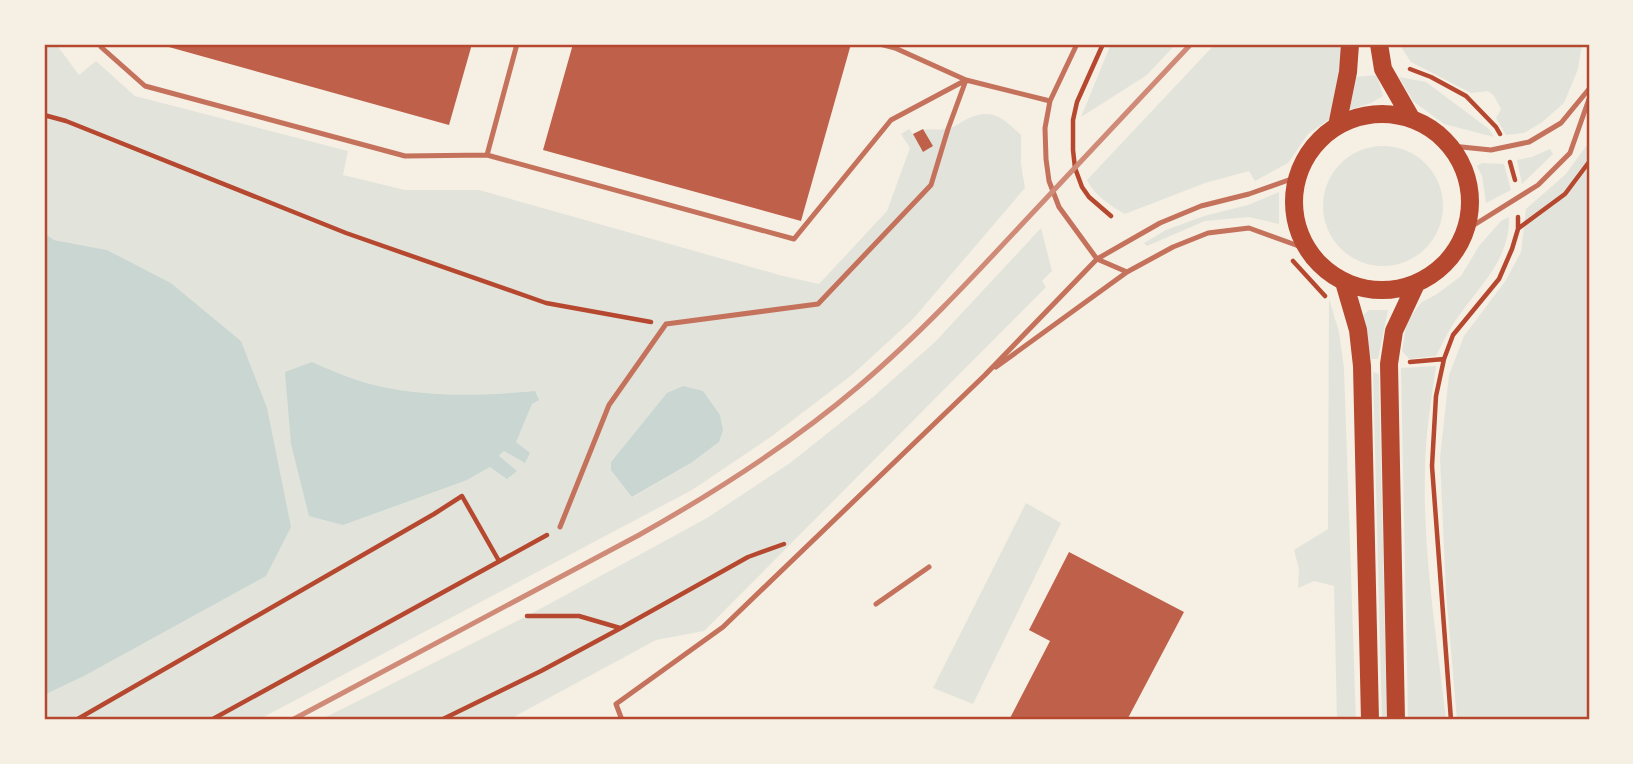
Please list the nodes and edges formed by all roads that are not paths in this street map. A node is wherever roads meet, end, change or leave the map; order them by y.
1 (100, 44) edge
2 (517, 44) edge
3 (880, 44) edge
4 (1077, 44) edge
5 (1350, 44) edge
6 (1379, 44) edge
7 (966, 80) junction
8 (1589, 89) edge
9 (1589, 99) edge
10 (1050, 102) junction
11 (1410, 118) junction
12 (1337, 126) junction
13 (1452, 146) junction
14 (487, 155) junction
15 (1297, 177) junction
16 (1466, 230) junction
17 (1307, 250) junction
18 (1097, 259) junction
19 (1127, 272) junction
20 (1344, 282) junction
21 (1416, 284) junction
22 (985, 375) junction
23 (560, 527) road end
24 (929, 567) dead end
25 (876, 604) dead end
26 (622, 720) edge
27 (1370, 720) edge
28 (1396, 720) edge

1 - 14 lane
2 - 14 lane
3 - 7 lane
4 - 10 lane
5 - 12 main road
6 - 11 main road
7 - 10 lane
7 - 14 lane
7 - 23 lane
8 - 13 lane
9 - 16 lane
10 - 18 lane
11 - 12 main road
11 - 13 main road
12 - 15 main road
13 - 16 main road
15 - 17 main road
15 - 18 lane
16 - 21 main road
17 - 19 lane
17 - 20 main road
18 - 19 lane
18 - 22 lane
19 - 22 lane
20 - 21 main road
20 - 27 main road
21 - 28 main road
22 - 26 lane
24 - 25 lane

